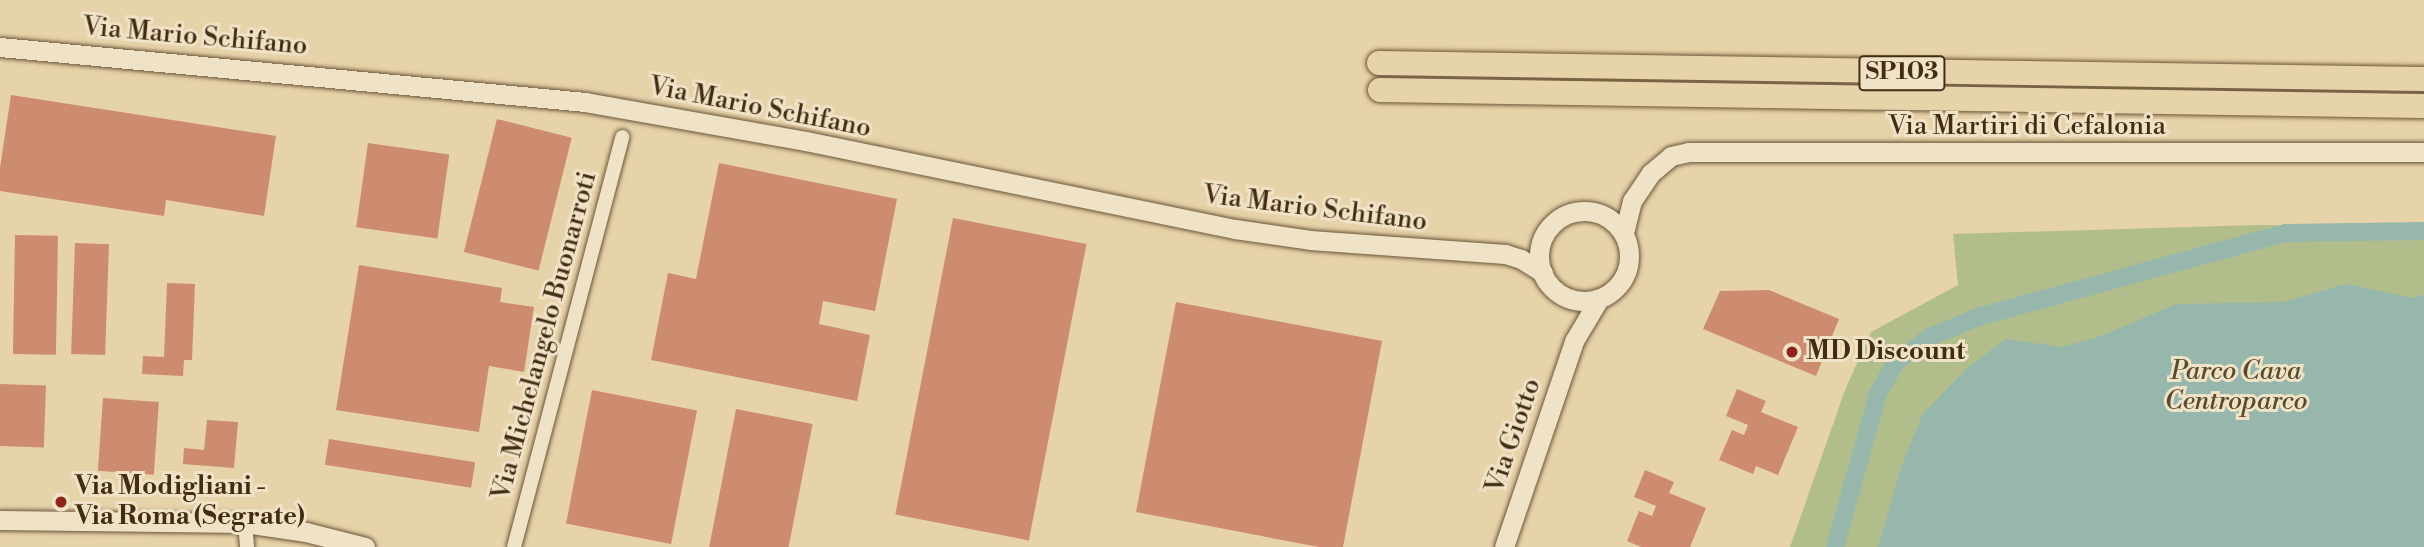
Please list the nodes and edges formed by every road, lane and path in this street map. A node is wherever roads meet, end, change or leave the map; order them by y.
1 (0, 47) edge
2 (1379, 63) dead end
3 (2424, 79) edge
4 (1380, 90) dead end
5 (2424, 106) edge
6 (622, 137) dead end
7 (2424, 152) edge
8 (1643, 185) junction
9 (1594, 211) junction
10 (1546, 232) junction
11 (1624, 233) junction
12 (1505, 254) junction
13 (1543, 273) junction
14 (1563, 296) junction
15 (1599, 299) junction
16 (1574, 341) junction
17 (0, 520) edge
18 (246, 523) junction
19 (247, 547) edge
20 (365, 547) edge
21 (514, 547) edge
22 (1504, 547) edge

1 - 12 street, Via Mario Schifano
2 - 3 highway, SP103
4 - 5 highway, SP103
6 - 21 street, Via Michelangelo Buonarroti
7 - 8 street, Via Martiri di Cefalonia
8 - 9 street, Via Martiri di Cefalonia
8 - 11 street, Via Martiri di Cefalonia
9 - 10 street
9 - 11 street
10 - 12 street
10 - 13 street
11 - 15 street
12 - 13 street, Via Mario Schifano
13 - 14 street
14 - 15 street
14 - 16 street, Via Giotto
15 - 16 street, Via Giotto
16 - 22 street, Via Giotto
17 - 18 street
18 - 19 street
18 - 20 street

